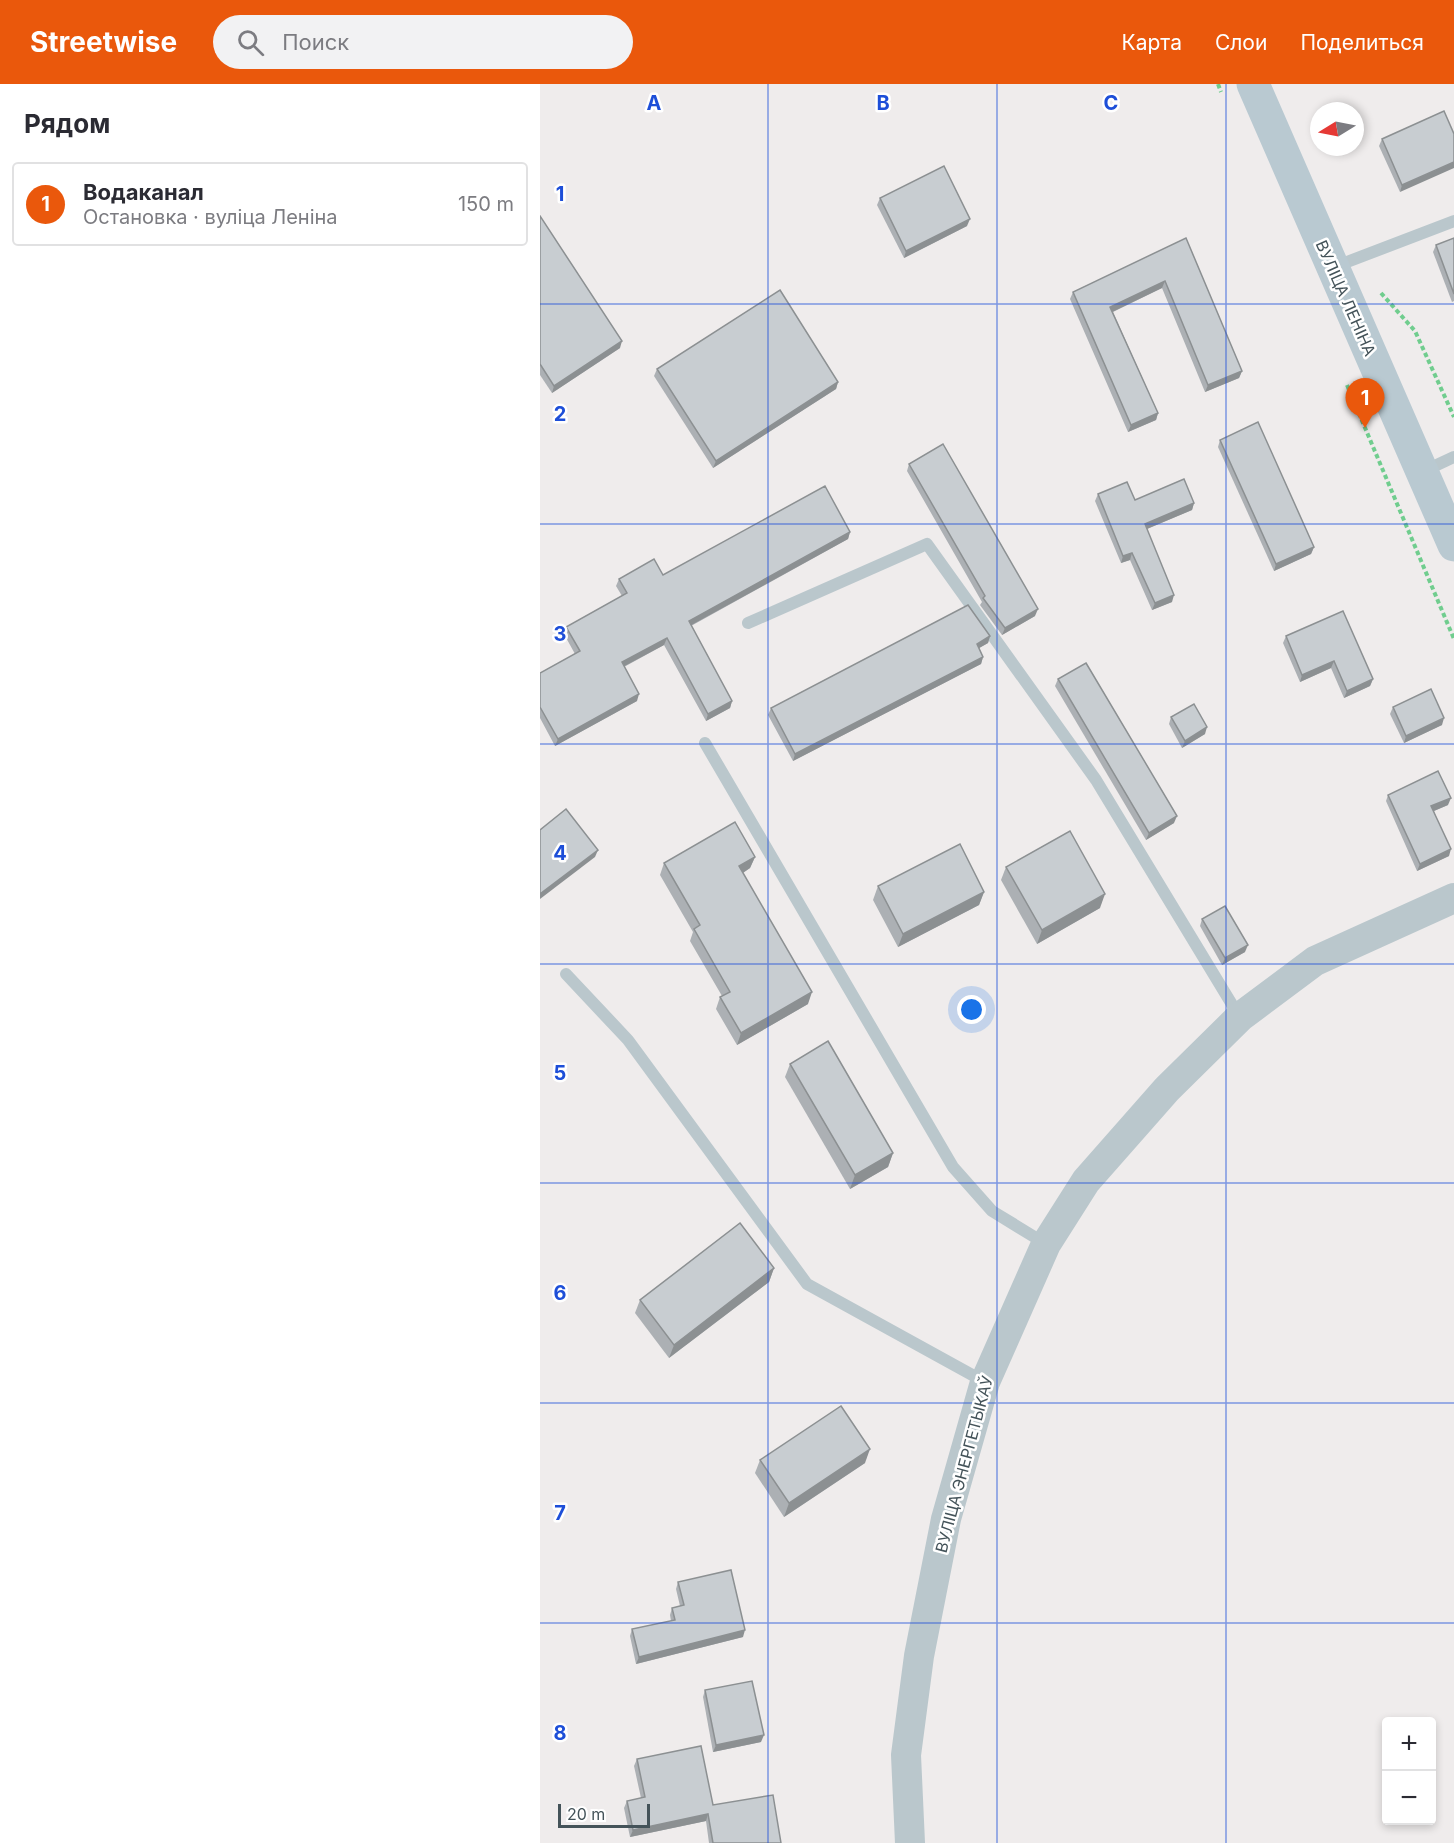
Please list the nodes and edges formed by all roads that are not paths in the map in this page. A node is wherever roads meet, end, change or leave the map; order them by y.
1 (1254, 84) edge
2 (1454, 221) edge
3 (1333, 267) junction
4 (1454, 457) edge
5 (1423, 472) junction
6 (1454, 545) edge
7 (748, 623) dead end
8 (705, 743) dead end
9 (1454, 898) edge
10 (566, 974) dead end
11 (1240, 1017) junction
12 (1046, 1244) junction
13 (985, 1382) junction
14 (910, 1843) edge

1 - 3 main road, ВУЛІЦА ЛЕНІНА
2 - 3 lane
3 - 5 main road, ВУЛІЦА ЛЕНІНА
4 - 5 lane
5 - 6 main road, ВУЛІЦА ЛЕНІНА
7 - 11 lane
8 - 12 lane
9 - 11 street, ВУЛІЦА ЭНЕРГЕТЫКАЎ
10 - 13 lane
11 - 12 street, ВУЛІЦА ЭНЕРГЕТЫКАЎ
12 - 13 street, ВУЛІЦА ЭНЕРГЕТЫКАЎ
13 - 14 street, ВУЛІЦА ЭНЕРГЕТЫКАЎ

